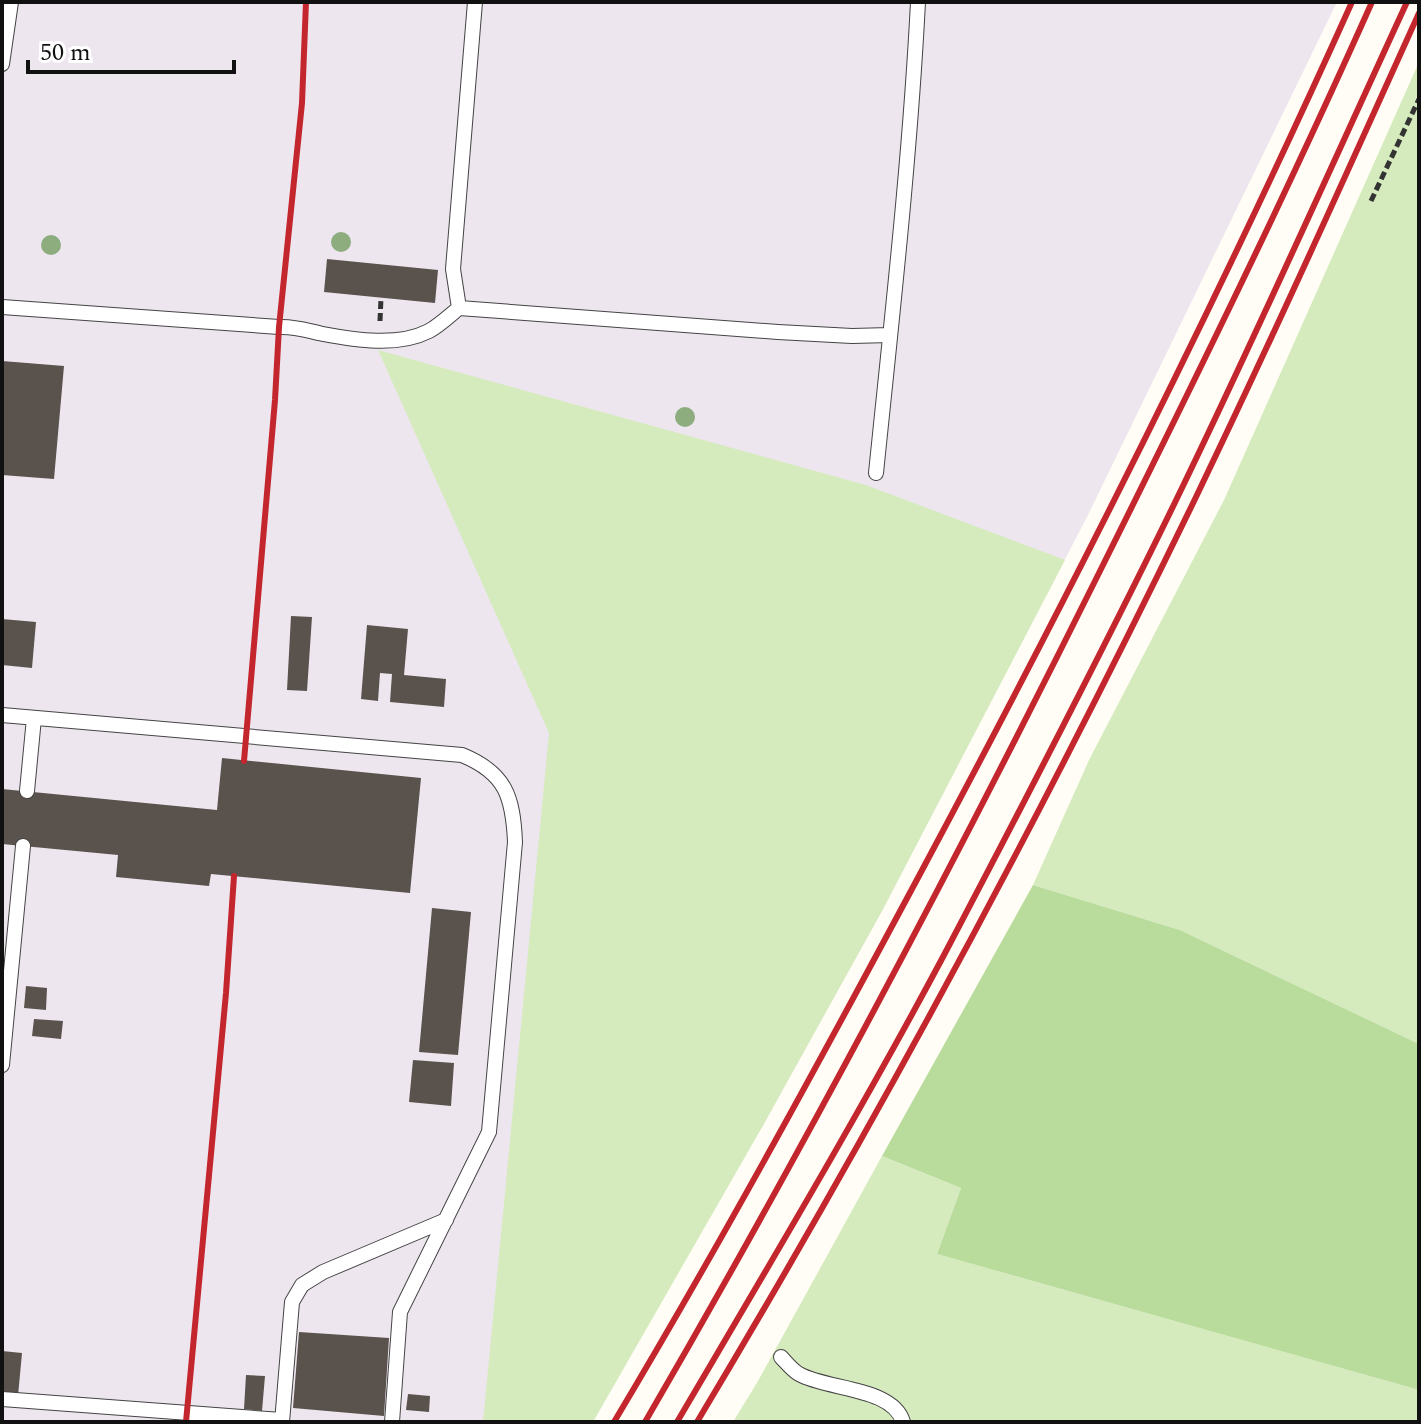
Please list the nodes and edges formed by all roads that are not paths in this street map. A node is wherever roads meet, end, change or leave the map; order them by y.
1 (11, 2) edge
2 (475, 2) edge
3 (918, 2) edge
4 (2, 64) edge
5 (2, 307) edge
6 (459, 308) junction
7 (890, 335) junction
8 (876, 473) dead end
9 (2, 715) edge
10 (34, 718) junction
11 (27, 791) dead end
12 (23, 846) dead end
13 (2, 1065) edge
14 (446, 1220) junction
15 (781, 1357) dead end
16 (2, 1399) edge
17 (282, 1421) edge
18 (392, 1422) edge
19 (903, 1422) edge

1 - 4 lane
2 - 6 lane
3 - 7 lane
5 - 6 lane
6 - 7 lane
7 - 8 lane
9 - 10 lane
10 - 11 lane
10 - 14 lane
12 - 13 lane
14 - 17 lane
14 - 18 lane
15 - 19 lane
16 - 17 lane

